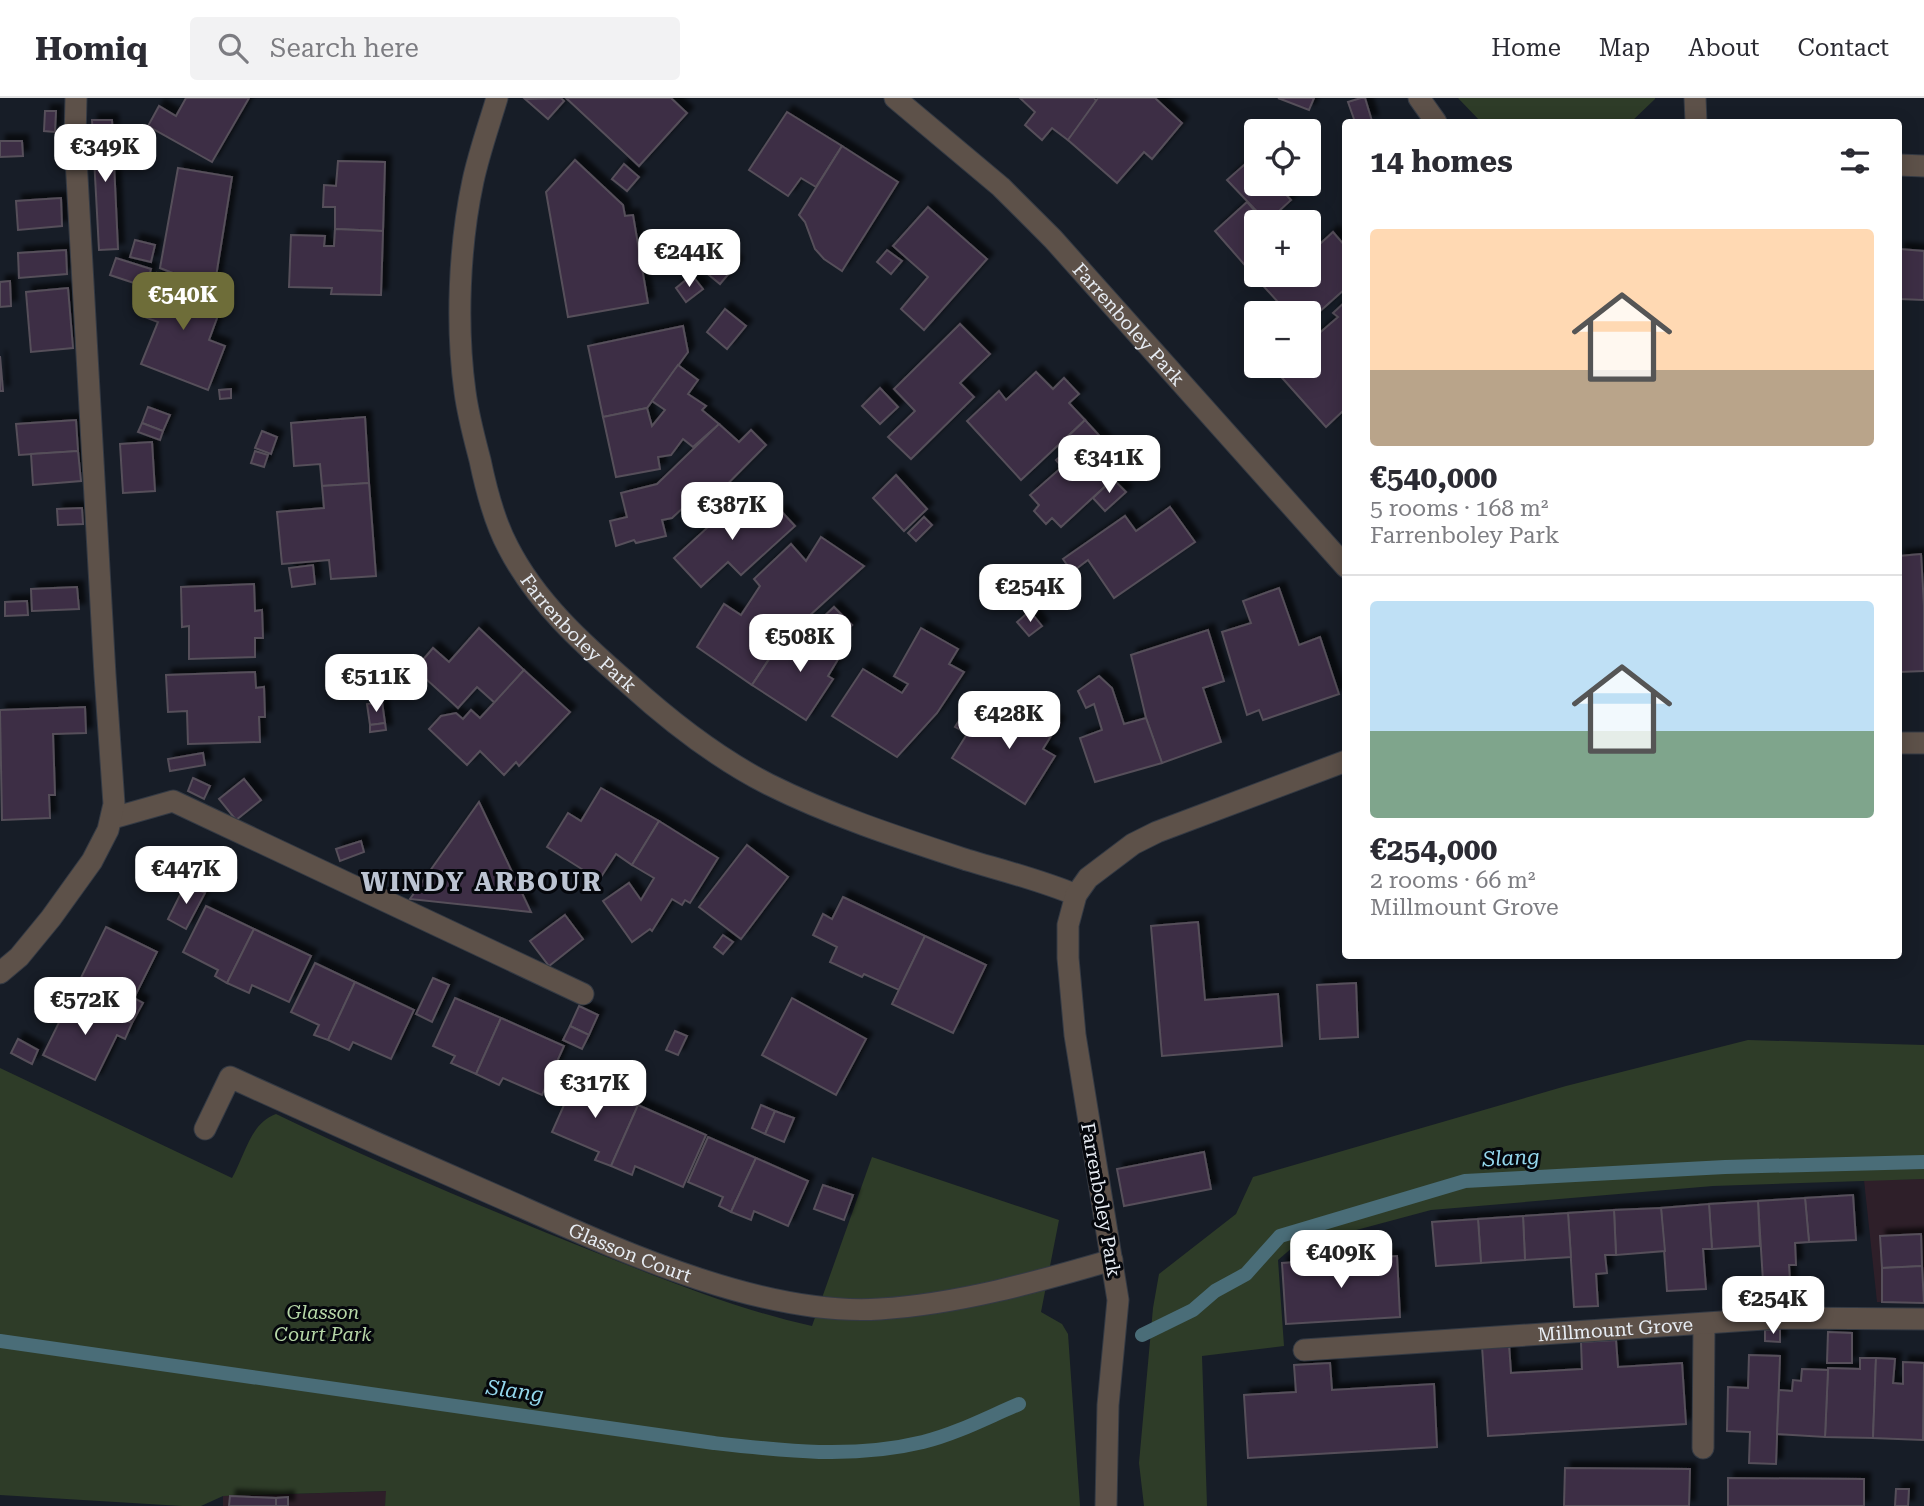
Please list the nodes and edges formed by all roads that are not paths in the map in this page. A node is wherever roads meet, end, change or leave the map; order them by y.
1 (76, 98) edge
2 (497, 98) edge
3 (895, 98) edge
4 (1419, 98) edge
5 (1695, 98) edge
6 (1434, 119) edge
7 (1696, 119) edge
8 (1902, 165) edge
9 (1924, 166) edge
10 (1342, 563) edge
11 (1902, 743) edge
12 (1924, 743) edge
13 (1342, 763) edge
14 (113, 818) junction
15 (1076, 895) junction
16 (0, 973) edge
17 (583, 994) dead end
18 (205, 1129) dead end
19 (1112, 1259) junction
20 (1924, 1319) edge
21 (1704, 1325) junction
22 (1304, 1350) dead end
23 (1703, 1448) dead end
24 (1106, 1506) edge

1 - 14 street
2 - 15 street, Farrenboley Park
3 - 10 street, Farrenboley Park
4 - 6 street
5 - 7 street
8 - 9 street
11 - 12 street
13 - 15 street, Farrenboley Park
14 - 16 street
14 - 17 street
15 - 19 street, Farrenboley Park
18 - 19 street, Glasson Court
19 - 24 street, Farrenboley Park
20 - 21 street, Millmount Grove
21 - 22 street, Millmount Grove
21 - 23 street

